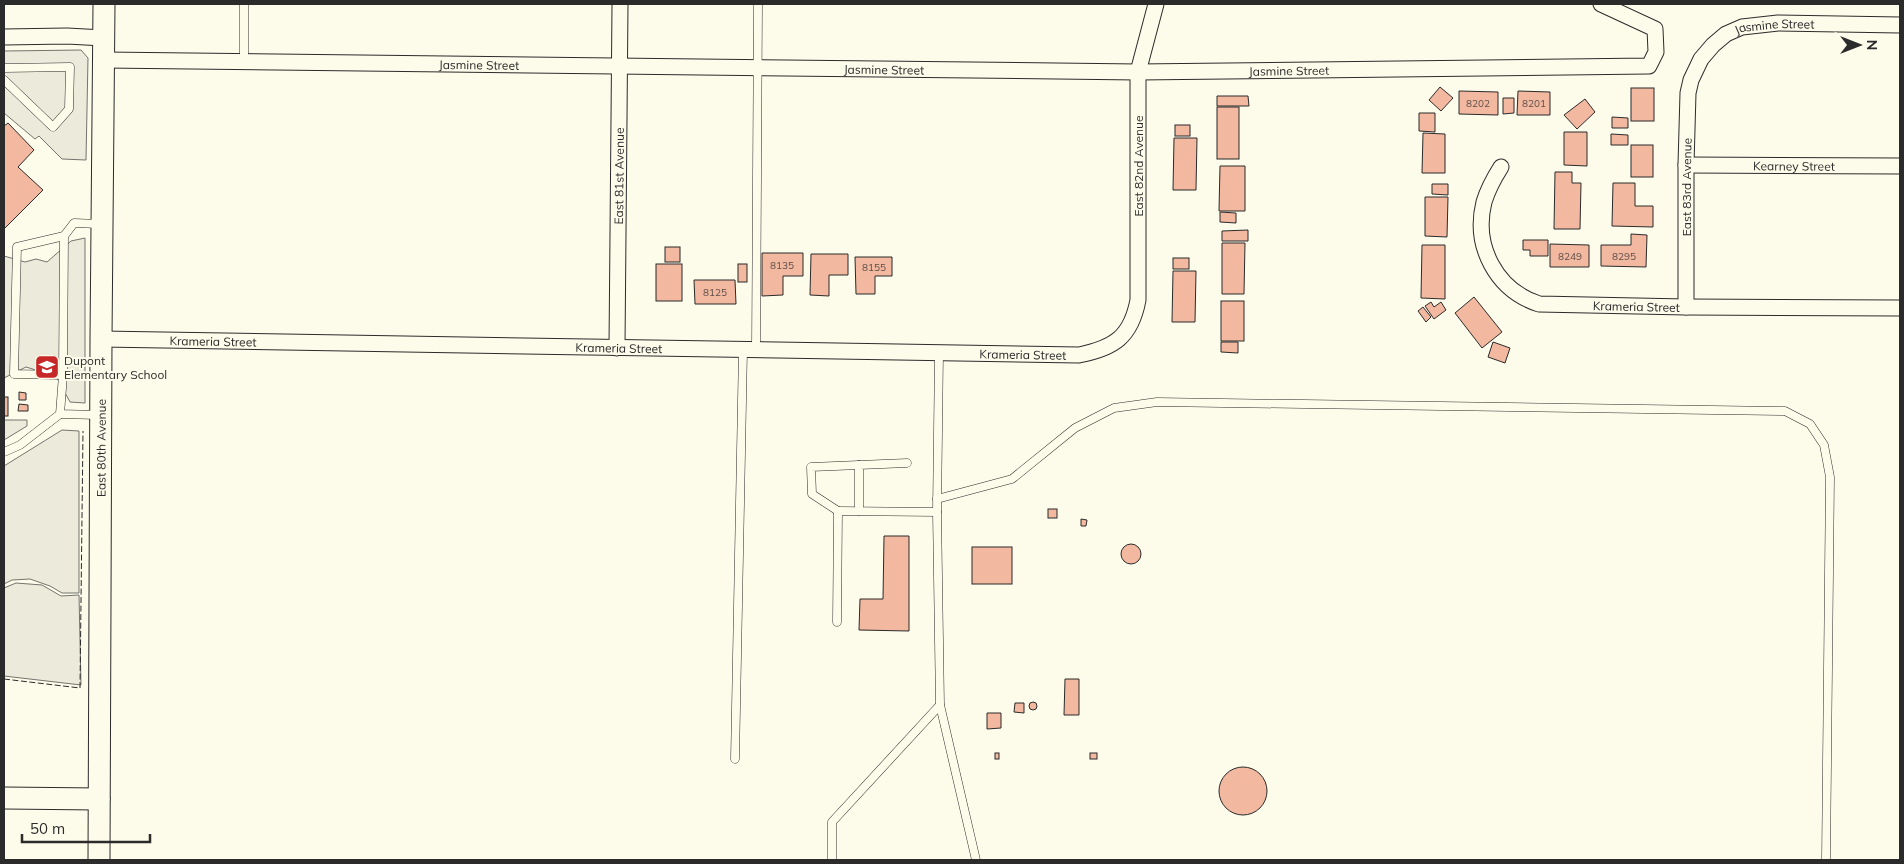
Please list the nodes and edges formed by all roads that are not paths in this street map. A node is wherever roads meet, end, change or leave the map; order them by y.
1 (104, 4) edge
2 (244, 4) edge
3 (620, 4) edge
4 (758, 4) edge
5 (1156, 4) edge
6 (1601, 4) edge
7 (1618, 7) edge
8 (1900, 25) edge
9 (4, 37) edge
10 (104, 38) junction
11 (104, 60) junction
12 (244, 61) junction
13 (620, 66) junction
14 (758, 67) junction
15 (4, 68) edge
16 (1697, 68) joint
17 (1138, 72) junction
18 (4, 80) edge
19 (1686, 165) junction
20 (1900, 166) edge
21 (1501, 167) dead end
22 (102, 224) junction
23 (64, 236) junction
24 (1686, 307) junction
25 (1900, 308) edge
26 (1128, 330) joint
27 (101, 339) junction
28 (617, 348) junction
29 (750, 350) junction
30 (939, 353) junction
31 (63, 375) junction
32 (60, 414) junction
33 (100, 415) junction
34 (4, 452) edge
35 (907, 463) dead end
36 (859, 465) junction
37 (937, 499) junction
38 (838, 511) junction
39 (859, 511) junction
40 (937, 512) junction
41 (837, 622) dead end
42 (940, 705) junction
43 (735, 759) dead end
44 (4, 798) edge
45 (99, 799) junction
46 (99, 860) edge
47 (832, 860) edge
48 (976, 860) edge
49 (1826, 860) edge

1 - 10 street, East 80th Avenue
2 - 12 lane
3 - 13 street, East 81st Avenue
4 - 14 lane
5 - 17 street, East 82nd Avenue
6 - 7 street
7 - 17 street, Jasmine Street
8 - 16 street, Jasmine Street
9 - 10 street
10 - 11 street, East 80th Avenue
11 - 12 street, Jasmine Street
11 - 22 street, East 80th Avenue
12 - 13 street, Jasmine Street
13 - 14 street, Jasmine Street
13 - 28 street, East 81st Avenue
14 - 17 street, Jasmine Street
14 - 29 lane
15 - 18 lane
16 - 19 street, East 83rd Avenue
17 - 26 street, East 82nd Avenue
19 - 20 street, Kearney Street
19 - 24 street, East 83rd Avenue
21 - 24 street, Krameria Street
22 - 23 lane
22 - 27 street, East 80th Avenue
23 - 31 lane
23 - 31 lane
24 - 25 street, Krameria Street
26 - 30 street, Krameria Street
27 - 28 street, Krameria Street
27 - 33 street, East 80th Avenue
28 - 29 street, Krameria Street
29 - 30 street, Krameria Street
29 - 43 lane
30 - 37 lane
31 - 32 lane
32 - 33 lane
32 - 34 lane
33 - 45 street, East 80th Avenue
35 - 36 lane
36 - 38 lane
36 - 39 lane
37 - 40 lane
37 - 49 lane
38 - 39 lane
38 - 41 lane
39 - 40 lane
40 - 42 lane
42 - 47 lane
42 - 48 lane
44 - 45 street
45 - 46 street, East 80th Avenue

